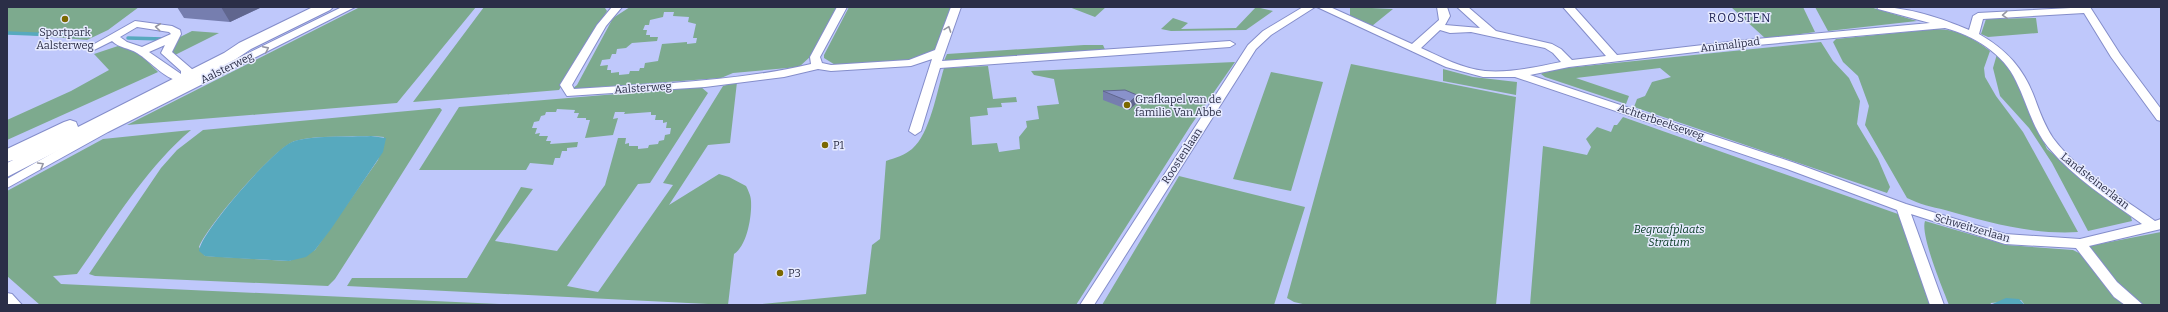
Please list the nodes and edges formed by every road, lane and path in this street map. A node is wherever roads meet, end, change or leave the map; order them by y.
1 (325, 7) edge
2 (350, 7) edge
3 (617, 7) edge
4 (842, 7) edge
5 (956, 7) edge
6 (1310, 7) edge
7 (1322, 7) edge
8 (1442, 7) edge
9 (1462, 7) edge
10 (1568, 7) edge
11 (1882, 7) edge
12 (2085, 9) edge
13 (1946, 25) junction
14 (1439, 27) junction
15 (1492, 33) junction
16 (1973, 36) junction
17 (175, 37) junction
18 (116, 40) junction
19 (1230, 44) dead end
20 (1414, 48) junction
21 (96, 49) dead end
22 (141, 50) junction
23 (940, 52) junction
24 (1614, 58) junction
25 (911, 63) junction
26 (935, 64) junction
27 (1568, 64) junction
28 (818, 66) junction
29 (1516, 74) junction
30 (182, 75) junction
31 (931, 77) junction
32 (2161, 117) edge
33 (104, 129) junction
34 (915, 131) dead end
35 (66, 141) junction
36 (7, 156) edge
37 (7, 171) edge
38 (7, 184) edge
39 (1902, 207) junction
40 (2157, 225) edge
41 (2080, 244) junction
42 (7, 298) edge
43 (15, 305) edge
44 (1087, 305) edge
45 (1937, 305) edge
46 (2136, 305) edge

1 - 30 main road, Aalsterweg
33 -> 2 street, Aalsterweg
3 - 28 street, Aalsterweg
4 - 28 street
23 -> 5 street
6 - 44 street, Roostenlaan
7 - 20 street, Achterbeekseweg
8 - 14 street
9 - 15 street
10 - 24 street
11 - 13 street, Landsteinerlaan
12 -> 16 street
12 - 32 street
13 - 16 street, Landsteinerlaan
13 - 24 street, Animalipad
14 - 15 street
14 - 20 street
15 - 27 street
16 - 40 street, Landsteinerlaan
17 -> 18 street
17 - 22 street
17 - 30 street, Aalsterweg
18 - 21 street
18 - 22 street
19 - 26 street
20 - 29 street, Achterbeekseweg
22 - 30 street
23 - 25 street, Aalsterweg
23 - 26 street
24 - 27 street, Animalipad
25 - 28 street, Aalsterweg
25 - 31 street
26 - 31 street
27 - 29 street, Animalipad
29 - 39 street, Achterbeekseweg
30 - 35 main road, Aalsterweg
30 - 36 main road, Aalsterweg
31 - 34 street
33 - 35 street, Aalsterweg
38 -> 33 street, Aalsterweg
35 - 37 main road, Aalsterweg
39 - 41 street, Schweitzerlaan
39 - 45 street
40 - 41 street, Schweitzerlaan
41 - 46 street
42 - 43 street

